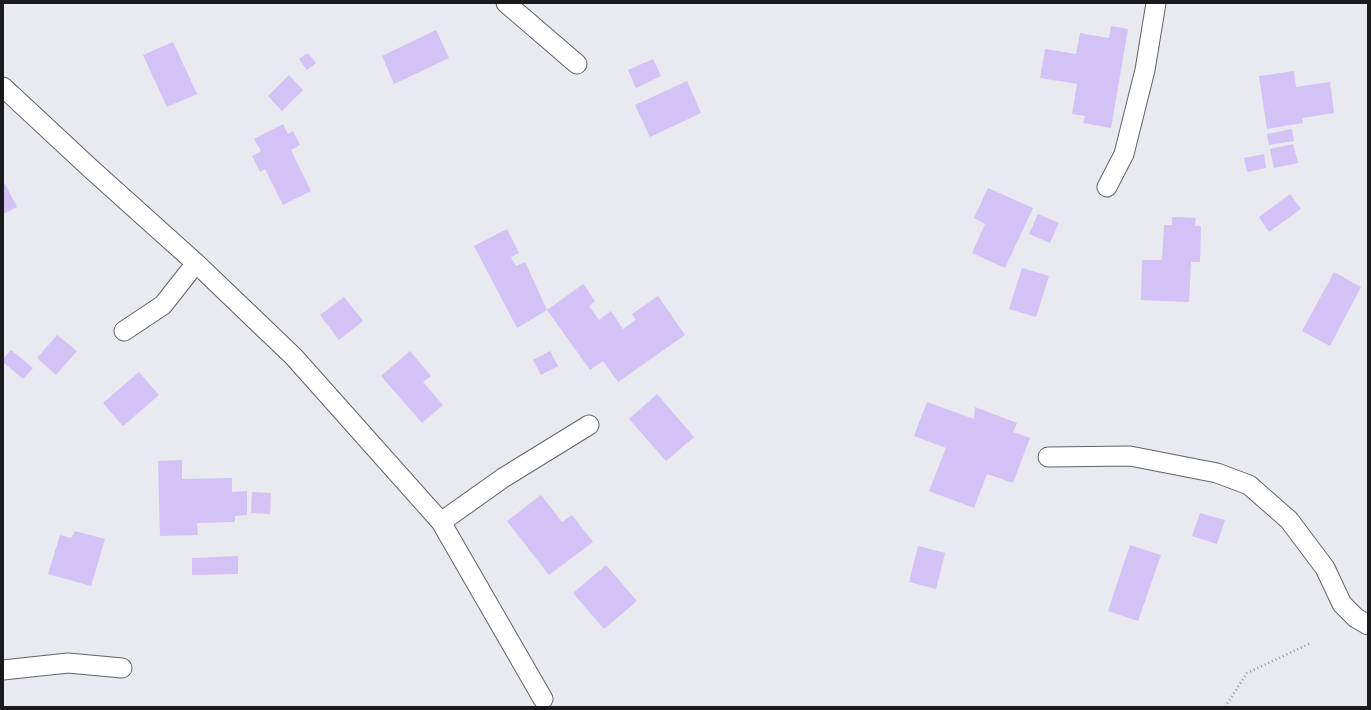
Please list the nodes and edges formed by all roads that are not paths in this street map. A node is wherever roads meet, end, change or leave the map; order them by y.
1 (506, 3) edge
2 (1156, 3) edge
3 (577, 64) dead end
4 (3, 87) edge
5 (1107, 187) dead end
6 (196, 263) junction
7 (124, 331) dead end
8 (589, 425) dead end
9 (1048, 457) dead end
10 (440, 522) junction
11 (1368, 625) edge
12 (122, 668) dead end
13 (3, 670) edge
14 (543, 700) dead end

1 - 3 street
2 - 5 street
4 - 6 street
6 - 7 street
6 - 10 street
8 - 10 street
9 - 11 street
10 - 14 street
12 - 13 street

